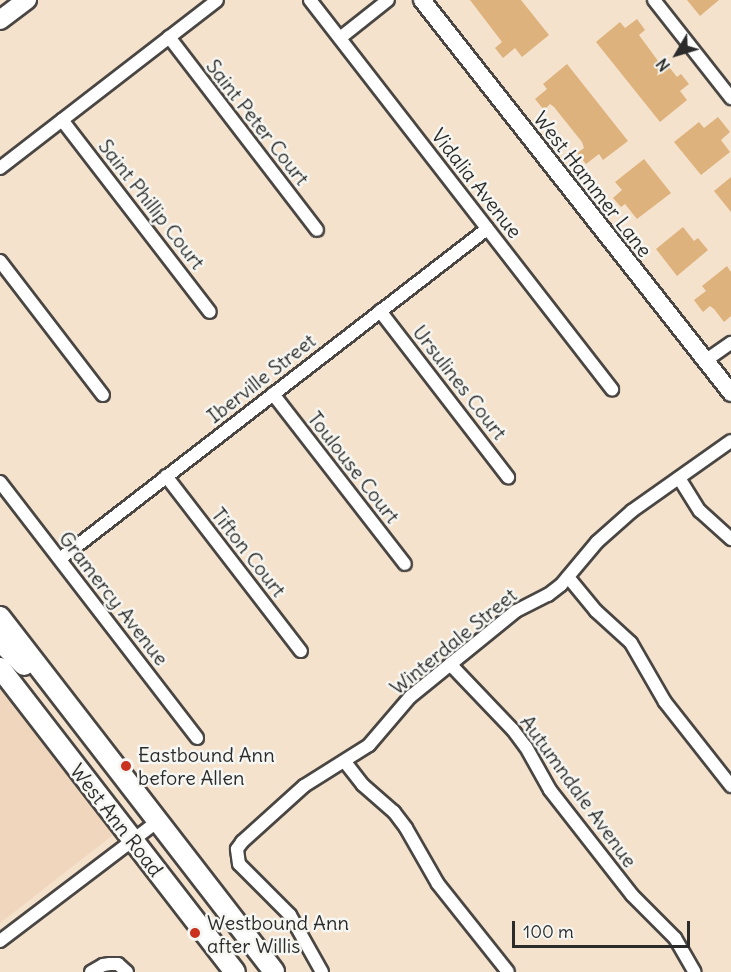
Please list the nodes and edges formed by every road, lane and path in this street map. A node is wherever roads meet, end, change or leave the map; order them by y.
1 (27, 0) edge
2 (217, 0) edge
3 (310, 0) edge
4 (388, 0) edge
5 (422, 0) edge
6 (654, 0) edge
7 (0, 20) edge
8 (169, 37) junction
9 (340, 38) junction
10 (731, 98) edge
11 (62, 120) junction
12 (0, 168) edge
13 (487, 229) junction
14 (317, 230) dead end
15 (0, 261) edge
16 (380, 311) junction
17 (210, 312) dead end
18 (731, 343) edge
19 (705, 361) junction
20 (612, 390) dead end
21 (731, 393) edge
22 (273, 394) junction
23 (103, 395) dead end
24 (731, 441) edge
25 (166, 476) junction
26 (508, 477) dead end
27 (679, 478) junction
28 (0, 482) edge
29 (731, 539) edge
30 (60, 559) junction
31 (405, 564) dead end
32 (568, 577) junction
33 (0, 617) edge
34 (0, 641) edge
35 (301, 651) dead end
36 (450, 664) junction
37 (0, 668) edge
38 (78, 717) junction
39 (197, 738) dead end
40 (345, 762) junction
41 (731, 786) edge
42 (158, 821) junction
43 (133, 840) junction
44 (0, 941) edge
45 (91, 972) edge
46 (127, 972) edge
47 (235, 972) edge
48 (274, 972) edge
49 (322, 972) edge
50 (508, 972) edge
51 (695, 972) edge

1 - 7 main road
2 - 8 street
3 - 9 street, Vidalia Avenue
4 - 9 street
5 - 19 street, West Hammer Lane
6 - 10 street
8 - 11 street
8 - 14 street, Saint Peter Court
9 - 13 street, Vidalia Avenue
11 - 12 street
11 - 17 street, Saint Phillip Court
13 - 16 street, Iberville Street
13 - 20 street, Vidalia Avenue
15 - 23 street
16 - 22 street, Iberville Street
16 - 26 street, Ursulines Court
18 - 19 street
19 - 21 street, West Hammer Lane
22 - 25 street, Iberville Street
22 - 31 street, Toulouse Court
24 - 27 street, Winterdale Street
25 - 30 street, Iberville Street
25 - 35 street, Tifton Court
27 - 29 street
27 - 32 street, Winterdale Street
28 - 30 street, Gramercy Avenue
30 - 39 street, Gramercy Avenue
32 - 36 street, Winterdale Street
32 - 41 street
33 - 38 main road, West Ann Road
34 - 38 main road
36 - 40 street, Winterdale Street
36 - 51 street, Autumndale Avenue
37 - 43 main road, West Ann Road
38 - 42 main road, West Ann Road
40 - 49 street, Winterdale Street
40 - 50 street
42 - 43 street
42 - 48 main road, West Ann Road
43 - 44 street
43 - 47 main road, West Ann Road
45 - 46 street

